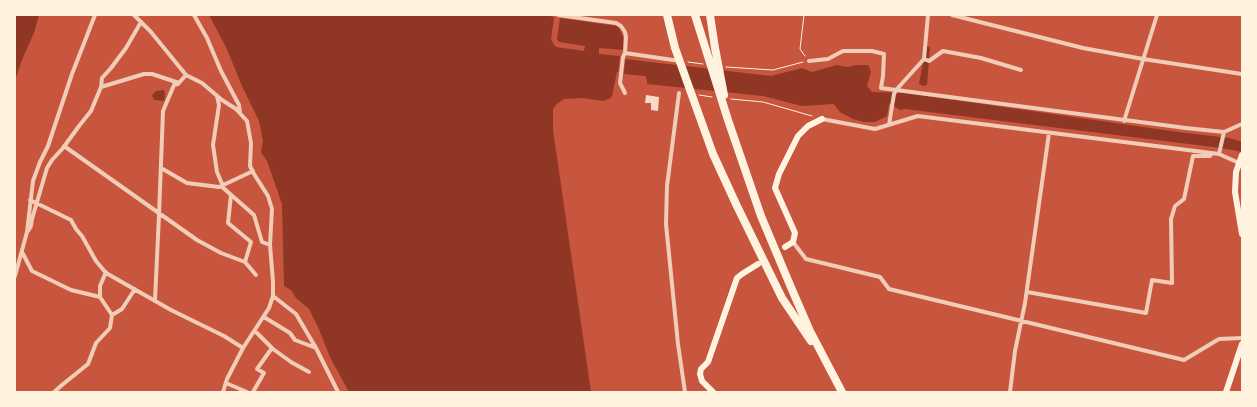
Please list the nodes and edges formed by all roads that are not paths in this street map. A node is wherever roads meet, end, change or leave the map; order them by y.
1 (95, 15) edge
2 (134, 15) edge
3 (194, 15) edge
4 (558, 15) edge
5 (667, 15) edge
6 (696, 15) edge
7 (710, 15) edge
8 (928, 15) edge
9 (952, 15) edge
10 (1157, 15) edge
11 (141, 22) junction
12 (624, 55) junction
13 (924, 59) junction
14 (1143, 59) junction
15 (809, 61) road end
16 (682, 62) road end
17 (1021, 70) dead end
18 (1242, 74) edge
19 (186, 75) junction
20 (179, 83) junction
21 (101, 87) junction
22 (895, 92) junction
23 (625, 93) dead end
24 (679, 93) dead end
25 (216, 95) junction
26 (240, 114) junction
27 (822, 119) joint
28 (728, 120) junction
29 (1124, 121) junction
30 (890, 124) junction
31 (1242, 124) edge
32 (1049, 133) junction
33 (1223, 133) junction
34 (64, 146) junction
35 (1219, 152) junction
36 (1212, 153) junction
37 (1241, 158) edge
38 (161, 168) junction
39 (253, 171) junction
40 (222, 186) junction
41 (231, 195) junction
42 (30, 200) junction
43 (37, 203) junction
44 (159, 215) junction
45 (26, 233) junction
46 (1242, 234) edge
47 (793, 242) junction
48 (270, 246) junction
49 (785, 247) dead end
50 (22, 252) junction
51 (245, 262) junction
52 (758, 264) dead end
53 (106, 272) junction
54 (256, 275) dead end
55 (15, 276) edge
56 (135, 289) junction
57 (1027, 292) junction
58 (273, 296) junction
59 (100, 297) junction
60 (155, 300) junction
61 (112, 314) junction
62 (264, 317) junction
63 (1022, 322) junction
64 (255, 330) junction
65 (1242, 338) edge
66 (1242, 344) edge
67 (243, 348) junction
68 (272, 348) junction
69 (316, 348) junction
70 (831, 371) junction
71 (309, 372) dead end
72 (226, 383) junction
73 (54, 392) edge
74 (223, 392) edge
75 (247, 392) edge
76 (253, 392) edge
77 (338, 392) edge
78 (685, 392) edge
79 (713, 392) edge
80 (842, 392) edge
81 (1010, 392) edge
82 (1226, 392) edge

1 - 42 street
2 - 11 street
3 - 26 street
4 - 12 street
5 - 70 highway
6 - 28 highway
7 - 28 highway
8 - 13 street
9 - 14 street
10 - 14 street
11 - 19 street
11 - 21 street
12 - 16 street
12 - 23 street
13 - 17 street
13 - 22 street
14 - 18 street
14 - 29 street
15 - 22 street
19 - 20 street
19 - 25 street
20 - 21 street
20 - 38 street
21 - 34 street
22 - 29 street
22 - 30 street
24 - 78 street
25 - 26 street
25 - 40 street
26 - 39 street
27 - 30 street
27 - 47 main road
28 - 70 highway
29 - 33 street
30 - 32 street
31 - 33 street
32 - 36 street
32 - 57 street
33 - 35 street
34 - 43 street
34 - 44 street
35 - 36 street
35 - 37 street
36 - 57 street
37 - 46 main road
38 - 40 street
38 - 44 street
39 - 40 street
39 - 48 street
40 - 41 street
41 - 48 street
41 - 51 street
42 - 43 street
42 - 45 street
43 - 45 street
43 - 53 street
44 - 51 street
44 - 60 street
45 - 50 street
47 - 49 main road
47 - 63 street
48 - 58 street
50 - 55 street
50 - 59 street
51 - 54 street
52 - 79 main road
53 - 56 street
53 - 59 street
56 - 60 street
56 - 61 street
57 - 63 street
58 - 62 street
58 - 69 street
59 - 61 street
60 - 67 street
61 - 73 street
62 - 64 street
62 - 69 street
63 - 65 street
63 - 81 street
64 - 67 street
64 - 68 street
66 - 82 main road
67 - 72 street
68 - 71 street
68 - 76 street
69 - 77 street
70 - 80 highway
72 - 74 street
72 - 75 street

